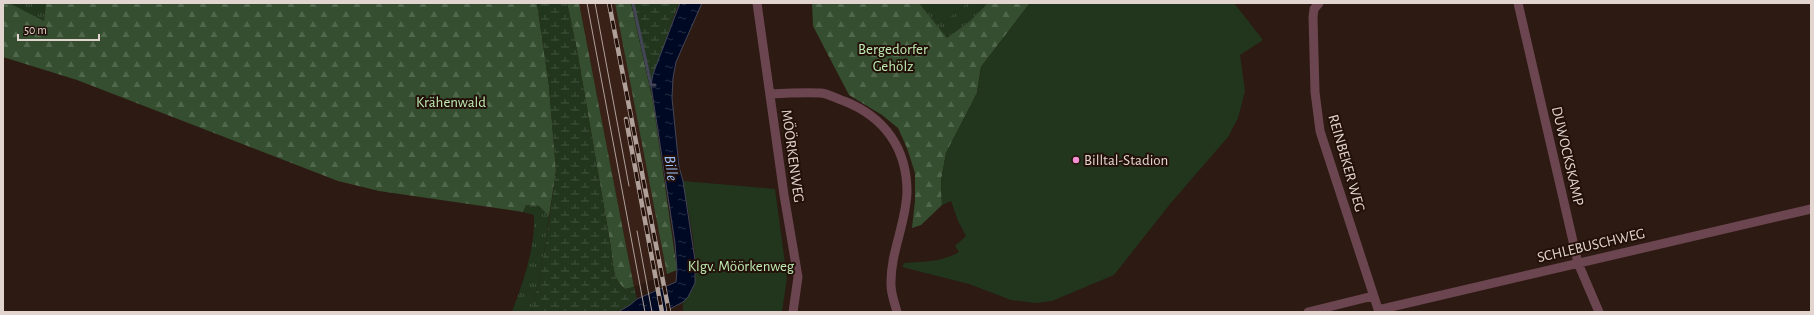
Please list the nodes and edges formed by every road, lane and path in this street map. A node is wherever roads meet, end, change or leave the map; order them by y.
1 (757, 3) edge
2 (1319, 3) edge
3 (1518, 3) edge
4 (770, 94) junction
5 (1811, 209) edge
6 (1578, 262) junction
7 (1373, 296) junction
8 (1378, 311) edge
9 (793, 312) edge
10 (897, 312) edge
11 (1308, 312) edge
12 (1600, 312) edge

1 - 4 street, MÖÖRKENWEG
2 - 7 street, REINBEKER WEG
3 - 6 street, DUWOCKSKAMP
4 - 9 street, MÖÖRKENWEG
4 - 10 street
5 - 6 street, SCHLEBUSCHWEG
6 - 8 street, SCHLEBUSCHWEG
6 - 12 street, DUWOCKSKAMP
7 - 8 street, REINBEKER WEG
7 - 11 street

